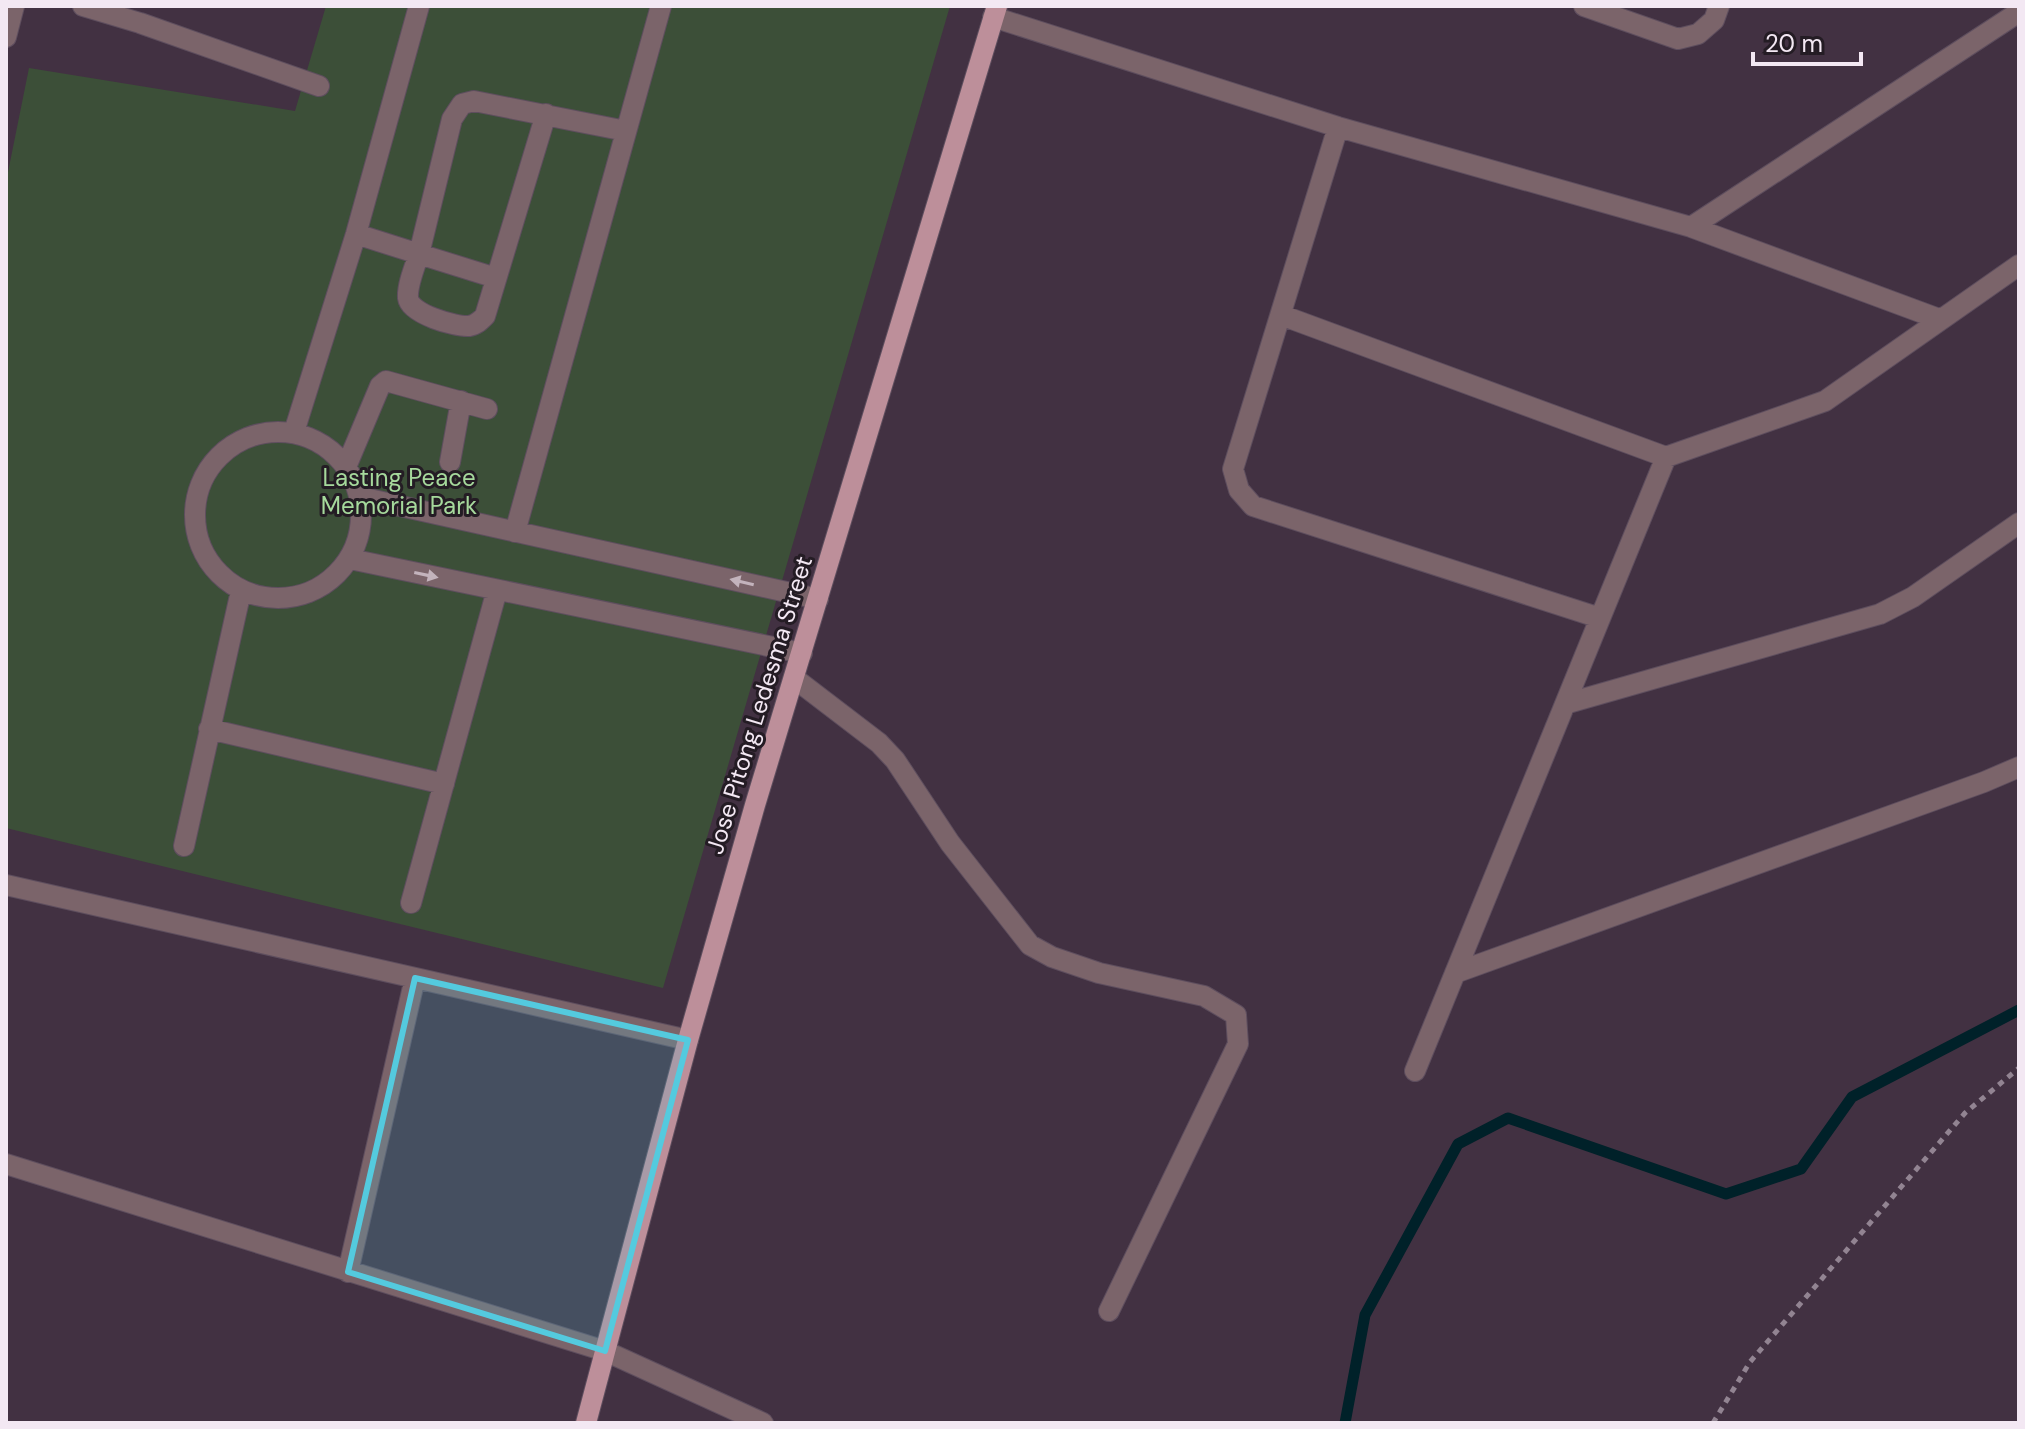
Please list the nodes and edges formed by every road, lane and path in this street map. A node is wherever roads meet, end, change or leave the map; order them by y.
1 (14, 6) edge
2 (83, 6) edge
3 (419, 6) edge
4 (661, 6) edge
5 (1584, 6) edge
6 (1719, 6) edge
7 (995, 12) edge
8 (2019, 12) edge
9 (142, 14) edge
10 (6, 37) edge
11 (319, 86) dead end
12 (546, 114) junction
13 (1338, 127) junction
14 (626, 131) junction
15 (1691, 227) junction
16 (356, 234) junction
17 (419, 254) junction
18 (2019, 265) edge
19 (496, 278) junction
20 (1281, 315) junction
21 (1939, 319) junction
22 (461, 401) junction
23 (487, 409) dead end
24 (294, 432) junction
25 (1666, 457) junction
26 (450, 462) dead end
27 (346, 467) junction
28 (360, 497) junction
29 (2019, 523) edge
30 (515, 532) junction
31 (350, 559) junction
32 (497, 590) junction
33 (241, 591) junction
34 (818, 599) junction
35 (1600, 618) junction
36 (802, 653) junction
37 (794, 678) junction
38 (1565, 704) junction
39 (209, 729) junction
40 (2019, 767) edge
41 (444, 784) junction
42 (184, 846) dead end
43 (6, 885) edge
44 (411, 903) dead end
45 (1455, 973) junction
46 (415, 978) junction
47 (688, 1040) junction
48 (2019, 1068) edge
49 (1415, 1071) dead end
50 (6, 1164) edge
51 (348, 1272) junction
52 (1109, 1311) dead end
53 (605, 1351) junction
54 (586, 1423) edge
55 (763, 1423) edge
56 (1713, 1423) edge

1 - 10 street
2 - 9 street
3 - 16 street
4 - 14 street
5 - 6 street
7 - 13 street
7 - 34 main road, Jose Pitong Ledesma Street
8 - 15 street
9 - 11 street
12 - 14 street
12 - 17 street
12 - 19 street
13 - 15 street
13 - 20 street
14 - 30 street
15 - 21 street
16 - 17 street
16 - 24 street
17 - 19 street
17 - 19 street
18 - 21 street
20 - 25 street
20 - 35 street
21 - 25 street
22 - 23 street
22 - 26 street
22 - 27 street
24 - 27 street
24 - 33 street
25 - 35 street
27 - 28 street
28 - 30 street
28 - 31 street
29 - 38 street
34 -> 30 street
31 -> 32 street
31 - 33 street
32 - 36 street
32 - 41 street
33 - 39 street
34 - 36 main road, Jose Pitong Ledesma Street
35 - 38 street
36 - 37 main road, Jose Pitong Ledesma Street
37 - 47 main road, Jose Pitong Ledesma Street
37 - 52 street
38 - 45 street
39 - 41 street
39 - 42 street
40 - 45 street
41 - 44 street
43 - 46 street
45 - 49 street
46 - 47 street
46 - 51 street
47 - 53 main road, Jose Pitong Ledesma Street
48 - 56 path
50 - 51 street
51 - 53 street
53 - 54 main road, Jose Pitong Ledesma Street
53 - 55 street

